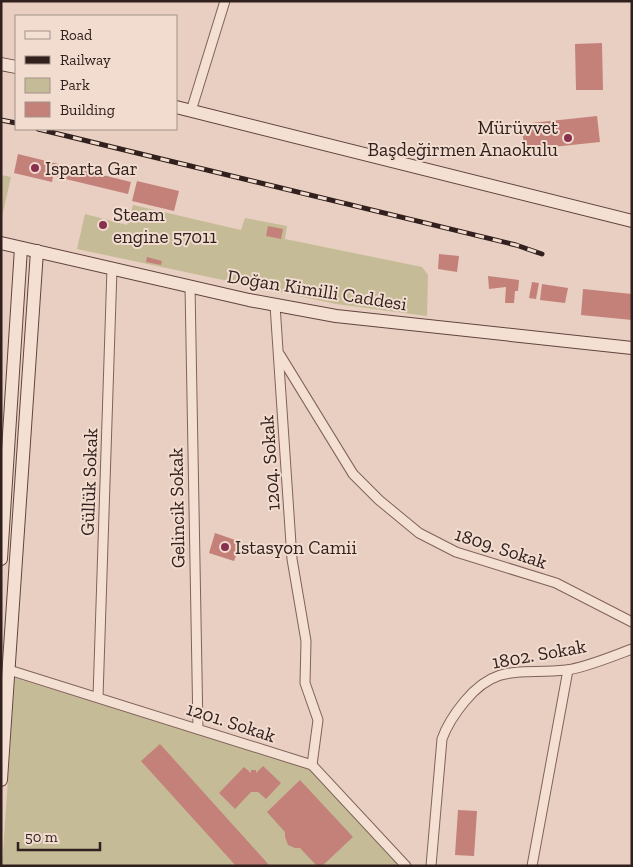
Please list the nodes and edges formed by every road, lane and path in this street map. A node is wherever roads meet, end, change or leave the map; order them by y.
1 (225, 1) edge
2 (1, 64) edge
3 (15, 68) edge
4 (178, 108) edge
5 (190, 111) junction
6 (632, 222) edge
7 (1, 243) edge
8 (21, 248) junction
9 (38, 251) junction
10 (112, 268) junction
11 (190, 286) junction
12 (275, 305) junction
13 (632, 348) edge
14 (278, 353) junction
15 (1, 559) edge
16 (632, 622) edge
17 (632, 649) edge
18 (9, 670) junction
19 (568, 670) junction
20 (98, 697) junction
21 (198, 729) junction
22 (312, 765) junction
23 (1, 780) edge
24 (406, 866) edge
25 (431, 866) edge
26 (532, 866) edge

1 - 5 street
2 - 3 main road
4 - 5 main road
5 - 6 main road
7 - 8 main road, Doğan Kimilli Caddesi
8 - 9 main road, Doğan Kimilli Caddesi
8 - 15 main road
9 - 10 main road, Doğan Kimilli Caddesi
9 - 18 main road
10 - 11 main road, Doğan Kimilli Caddesi
10 - 20 street, Güllük Sokak
11 - 12 main road, Doğan Kimilli Caddesi
11 - 21 street, Gelincik Sokak
12 - 13 main road, Doğan Kimilli Caddesi
12 - 14 street, 1204. Sokak
14 - 16 street, 1809. Sokak
14 - 22 street, 1204. Sokak
17 - 19 street, 1802. Sokak
18 - 20 street, 1201. Sokak
18 - 23 main road
19 - 25 street, 1802. Sokak
19 - 26 street
20 - 21 street, 1201. Sokak
21 - 22 street, 1201. Sokak
22 - 24 street, 1201. Sokak

